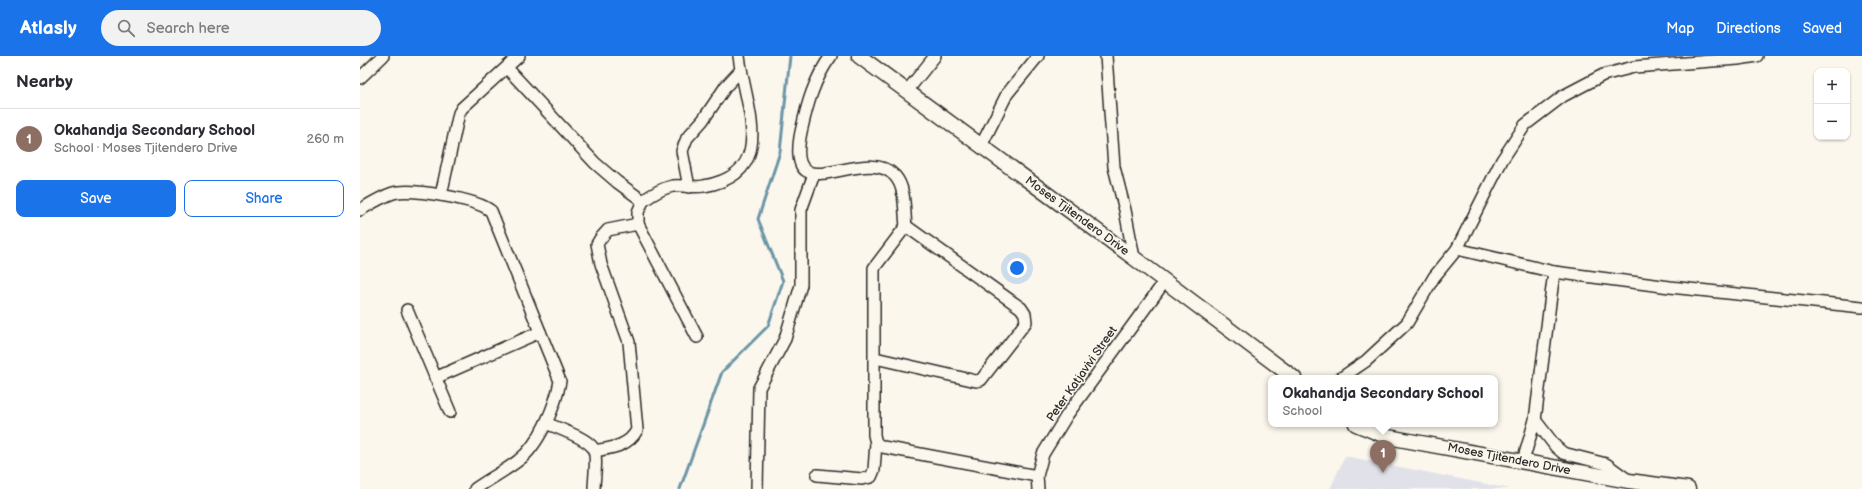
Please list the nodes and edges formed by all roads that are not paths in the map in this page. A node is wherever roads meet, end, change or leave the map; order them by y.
1 (383, 56) edge
2 (519, 56) edge
3 (740, 56) edge
4 (831, 56) edge
5 (859, 56) edge
6 (935, 56) edge
7 (1038, 56) edge
8 (1106, 56) edge
9 (1757, 56) edge
10 (507, 68) junction
11 (741, 70) junction
12 (360, 78) edge
13 (907, 91) junction
14 (981, 146) junction
15 (814, 174) junction
16 (690, 187) junction
17 (441, 195) junction
18 (643, 201) junction
19 (360, 210) edge
20 (638, 224) junction
21 (906, 226) junction
22 (1457, 249) junction
23 (1134, 258) junction
24 (1554, 272) junction
25 (1165, 281) junction
26 (1862, 307) edge
27 (407, 310) dead end
28 (540, 332) junction
29 (697, 337) dead end
30 (875, 358) junction
31 (1290, 375) edge
32 (1345, 375) edge
33 (435, 378) junction
34 (450, 412) dead end
35 (1535, 420) junction
36 (546, 423) junction
37 (1363, 427) edge
38 (876, 443) junction
39 (594, 451) junction
40 (1523, 461) junction
41 (817, 475) dead end
42 (1037, 476) junction
43 (1629, 481) junction
44 (475, 489) edge
45 (594, 489) edge
46 (757, 489) edge
47 (1038, 489) edge
48 (1688, 489) edge

1 - 12 street
2 - 10 street
3 - 11 street
4 - 15 street
5 - 13 street, Moses Tjitendero Drive
6 - 13 street
7 - 14 street
8 - 23 street
9 - 22 street
10 - 17 street
10 - 18 street
11 - 16 street
11 - 16 street
13 - 14 street, Moses Tjitendero Drive
14 - 23 street, Moses Tjitendero Drive
15 - 21 street
15 - 46 street
16 - 18 street
17 - 19 street
17 - 28 street
18 - 20 street
20 - 29 street
20 - 39 street
21 - 30 street
21 - 30 street
22 - 24 street
22 - 32 street
23 - 25 street, Moses Tjitendero Drive
24 - 26 street
24 - 35 street
25 - 31 street, Moses Tjitendero Drive
25 - 42 street, Peter Katjavivi Street
27 - 33 street
28 - 33 street
28 - 36 street
30 - 38 street
33 - 34 street
35 - 40 street
35 - 43 street
36 - 39 street
36 - 44 street
37 - 40 street, Moses Tjitendero Drive
38 - 41 street
38 - 42 street
39 - 45 street
40 - 43 street, Moses Tjitendero Drive
42 - 47 street, Peter Katjavivi Street
43 - 48 street, Moses Tjitendero Drive

